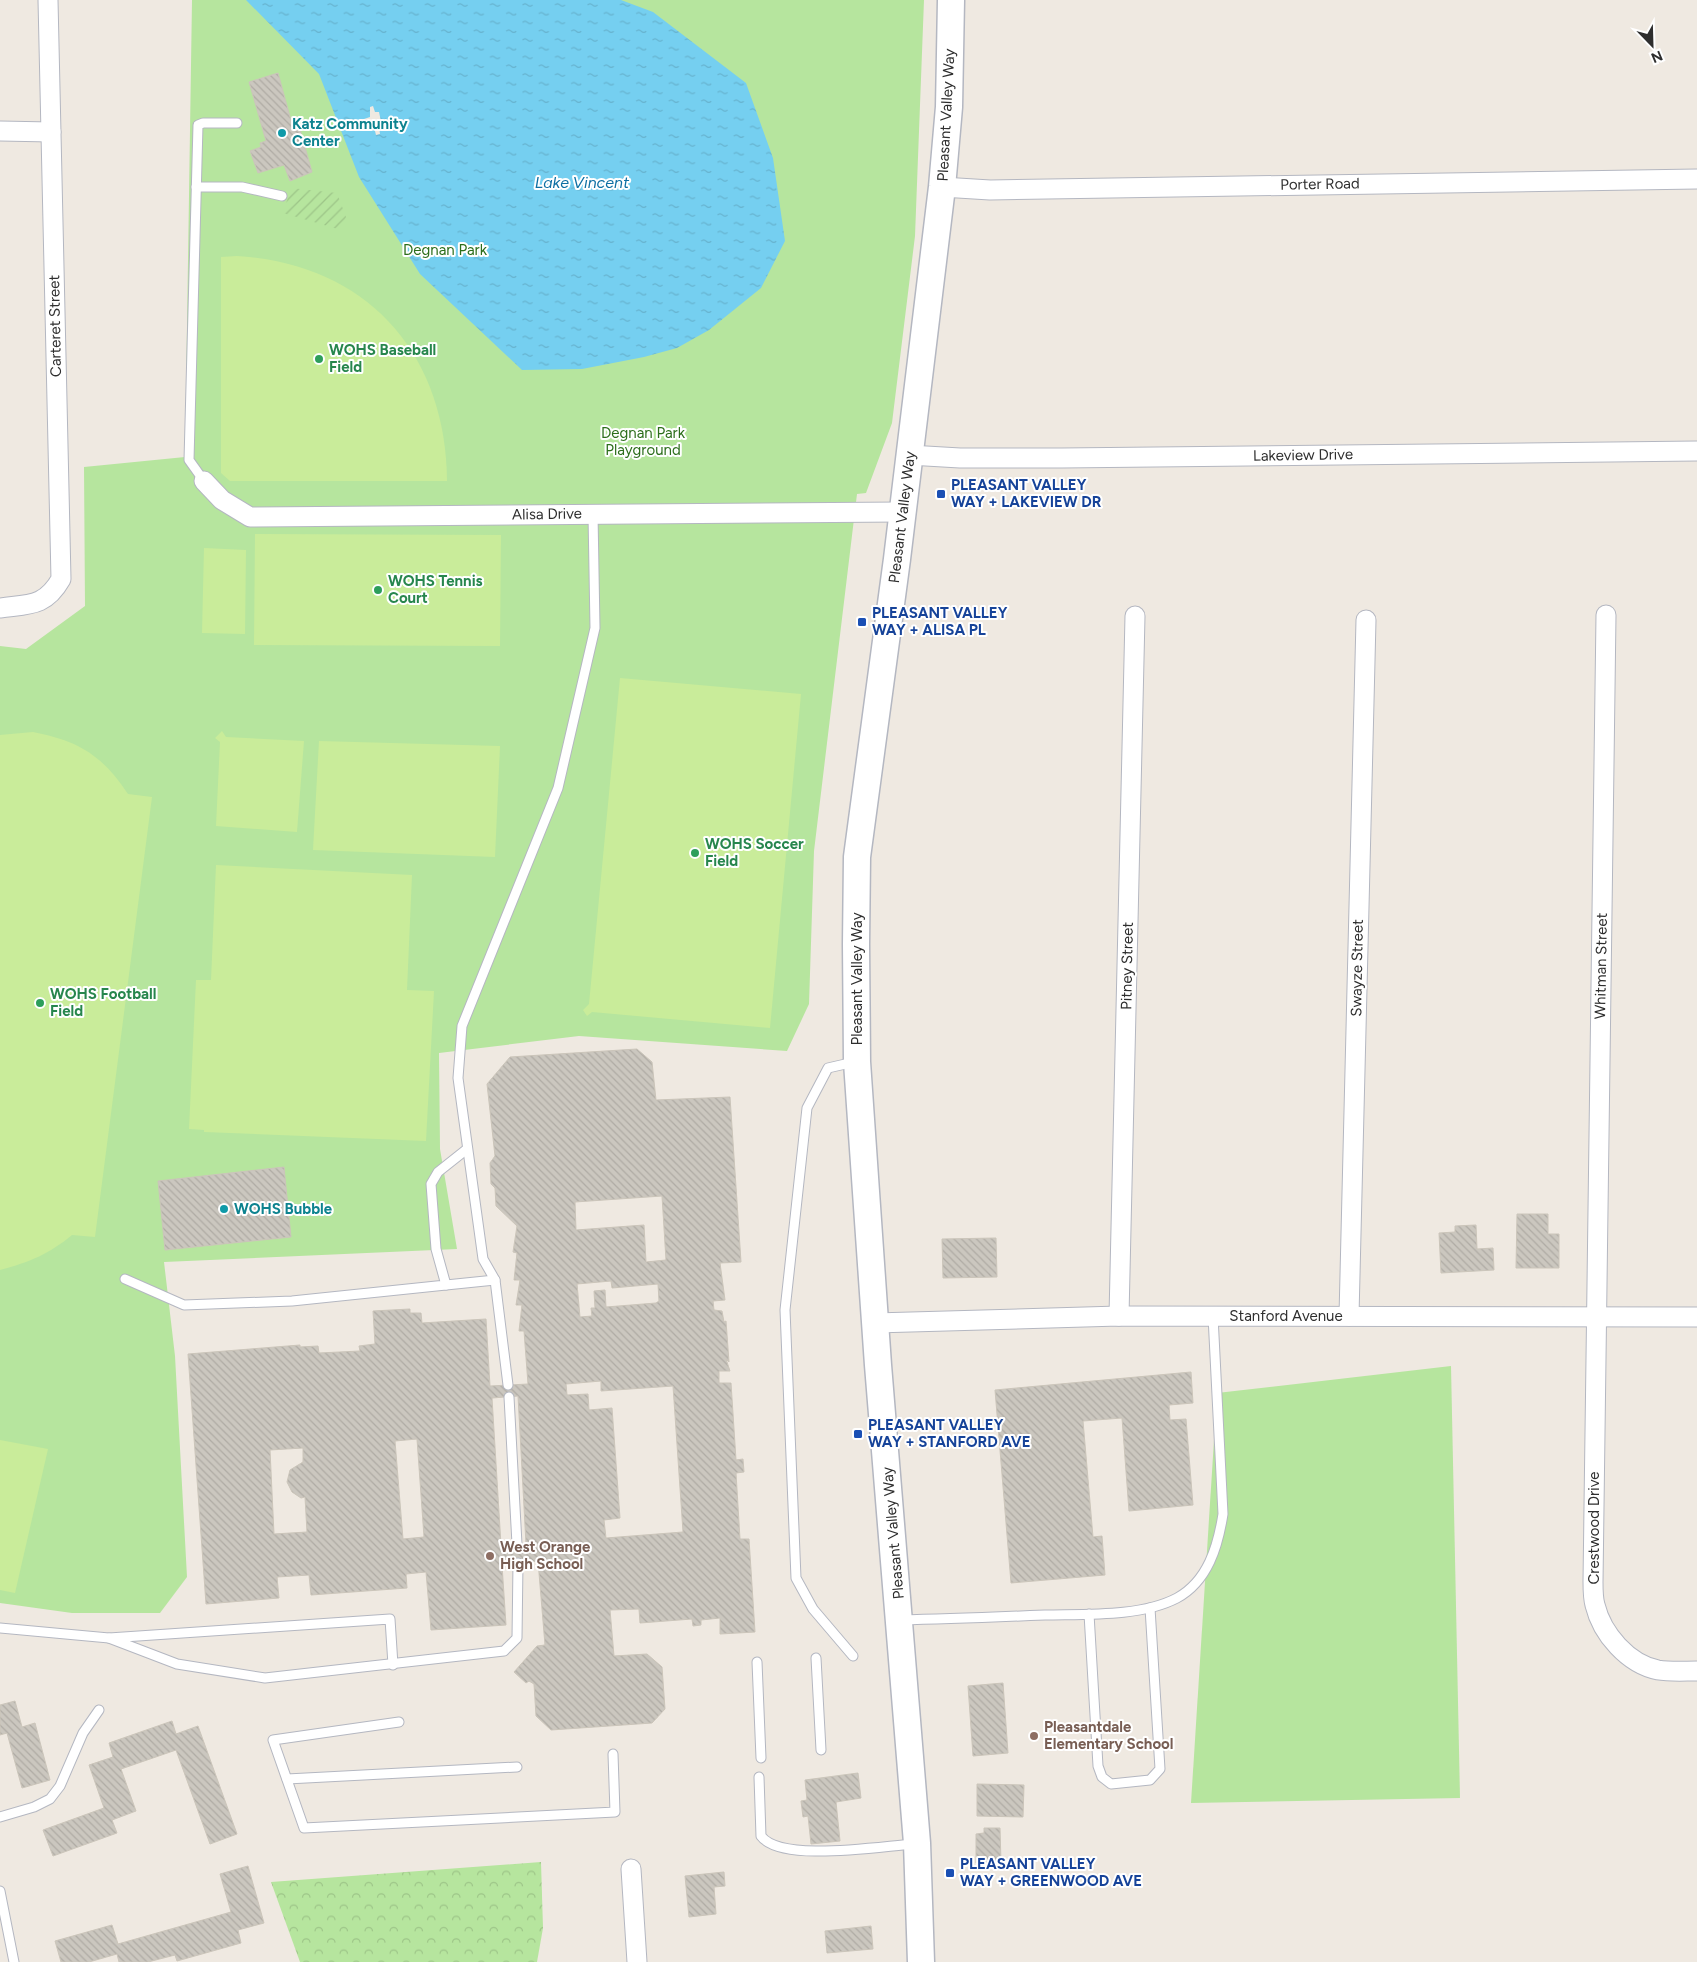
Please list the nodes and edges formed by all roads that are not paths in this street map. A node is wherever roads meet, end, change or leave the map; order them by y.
1 (48, 0) edge
2 (951, 0) edge
3 (237, 123) dead end
4 (0, 131) edge
5 (51, 132) junction
6 (1697, 179) edge
7 (196, 187) junction
8 (942, 187) junction
9 (282, 196) dead end
10 (1697, 451) edge
11 (909, 454) junction
12 (204, 481) joint
13 (902, 512) junction
14 (593, 514) junction
15 (0, 608) edge
16 (1606, 615) dead end
17 (1135, 616) dead end
18 (1366, 620) dead end
19 (857, 1062) junction
20 (468, 1149) junction
21 (125, 1279) dead end
22 (495, 1280) junction
23 (446, 1285) junction
24 (1119, 1316) junction
25 (1213, 1316) junction
26 (1349, 1316) junction
27 (1596, 1317) junction
28 (1697, 1317) edge
29 (875, 1323) junction
30 (508, 1385) dead end
31 (509, 1397) dead end
32 (517, 1544) dead end
33 (518, 1563) dead end
34 (1150, 1608) junction
35 (1089, 1614) junction
36 (900, 1620) junction
37 (0, 1628) edge
38 (109, 1638) junction
39 (853, 1656) dead end
40 (816, 1658) dead end
41 (757, 1662) dead end
42 (394, 1665) junction
43 (1697, 1671) edge
44 (99, 1710) dead end
45 (399, 1722) dead end
46 (821, 1750) dead end
47 (613, 1754) dead end
48 (762, 1758) dead end
49 (517, 1767) dead end
50 (759, 1777) dead end
51 (287, 1778) junction
52 (0, 1817) edge
53 (917, 1844) junction
54 (631, 1869) dead end
55 (0, 1891) edge
56 (14, 1962) edge
57 (637, 1962) edge
58 (922, 1962) edge

1 - 5 street, Carteret Street
2 - 8 main road, Pleasant Valley Way
3 - 7 lane
4 - 5 street
5 - 15 street, Carteret Street
6 - 8 street, Porter Road
7 - 9 lane
7 - 12 lane
8 - 11 main road, Pleasant Valley Way
10 - 11 street, Lakeview Drive
11 - 13 main road, Pleasant Valley Way
12 - 14 street, Alisa Drive
13 - 14 street, Alisa Drive
13 - 19 main road, Pleasant Valley Way
14 - 20 lane
16 - 27 street, Whitman Street
17 - 24 street, Pitney Street
18 - 26 street, Swayze Street
19 - 29 main road, Pleasant Valley Way
19 - 39 lane
20 - 22 lane
20 - 23 lane
21 - 23 lane
22 - 23 lane
22 - 30 lane
24 - 25 street, Stanford Avenue
24 - 29 street, Stanford Avenue
25 - 26 street, Stanford Avenue
25 - 34 lane
26 - 27 street, Stanford Avenue
27 - 28 street, Stanford Avenue
27 - 43 street, Crestwood Drive
29 - 36 main road, Pleasant Valley Way
31 - 32 lane
33 - 42 lane
34 - 35 lane
34 - 35 lane
35 - 36 lane
36 - 53 main road, Pleasant Valley Way
37 - 38 lane
38 - 42 lane
38 - 42 lane
40 - 46 lane
41 - 48 lane
44 - 52 lane
45 - 51 lane
47 - 51 lane
49 - 51 lane
50 - 53 lane
53 - 58 main road, Pleasant Valley Way
54 - 57 street
55 - 56 lane

